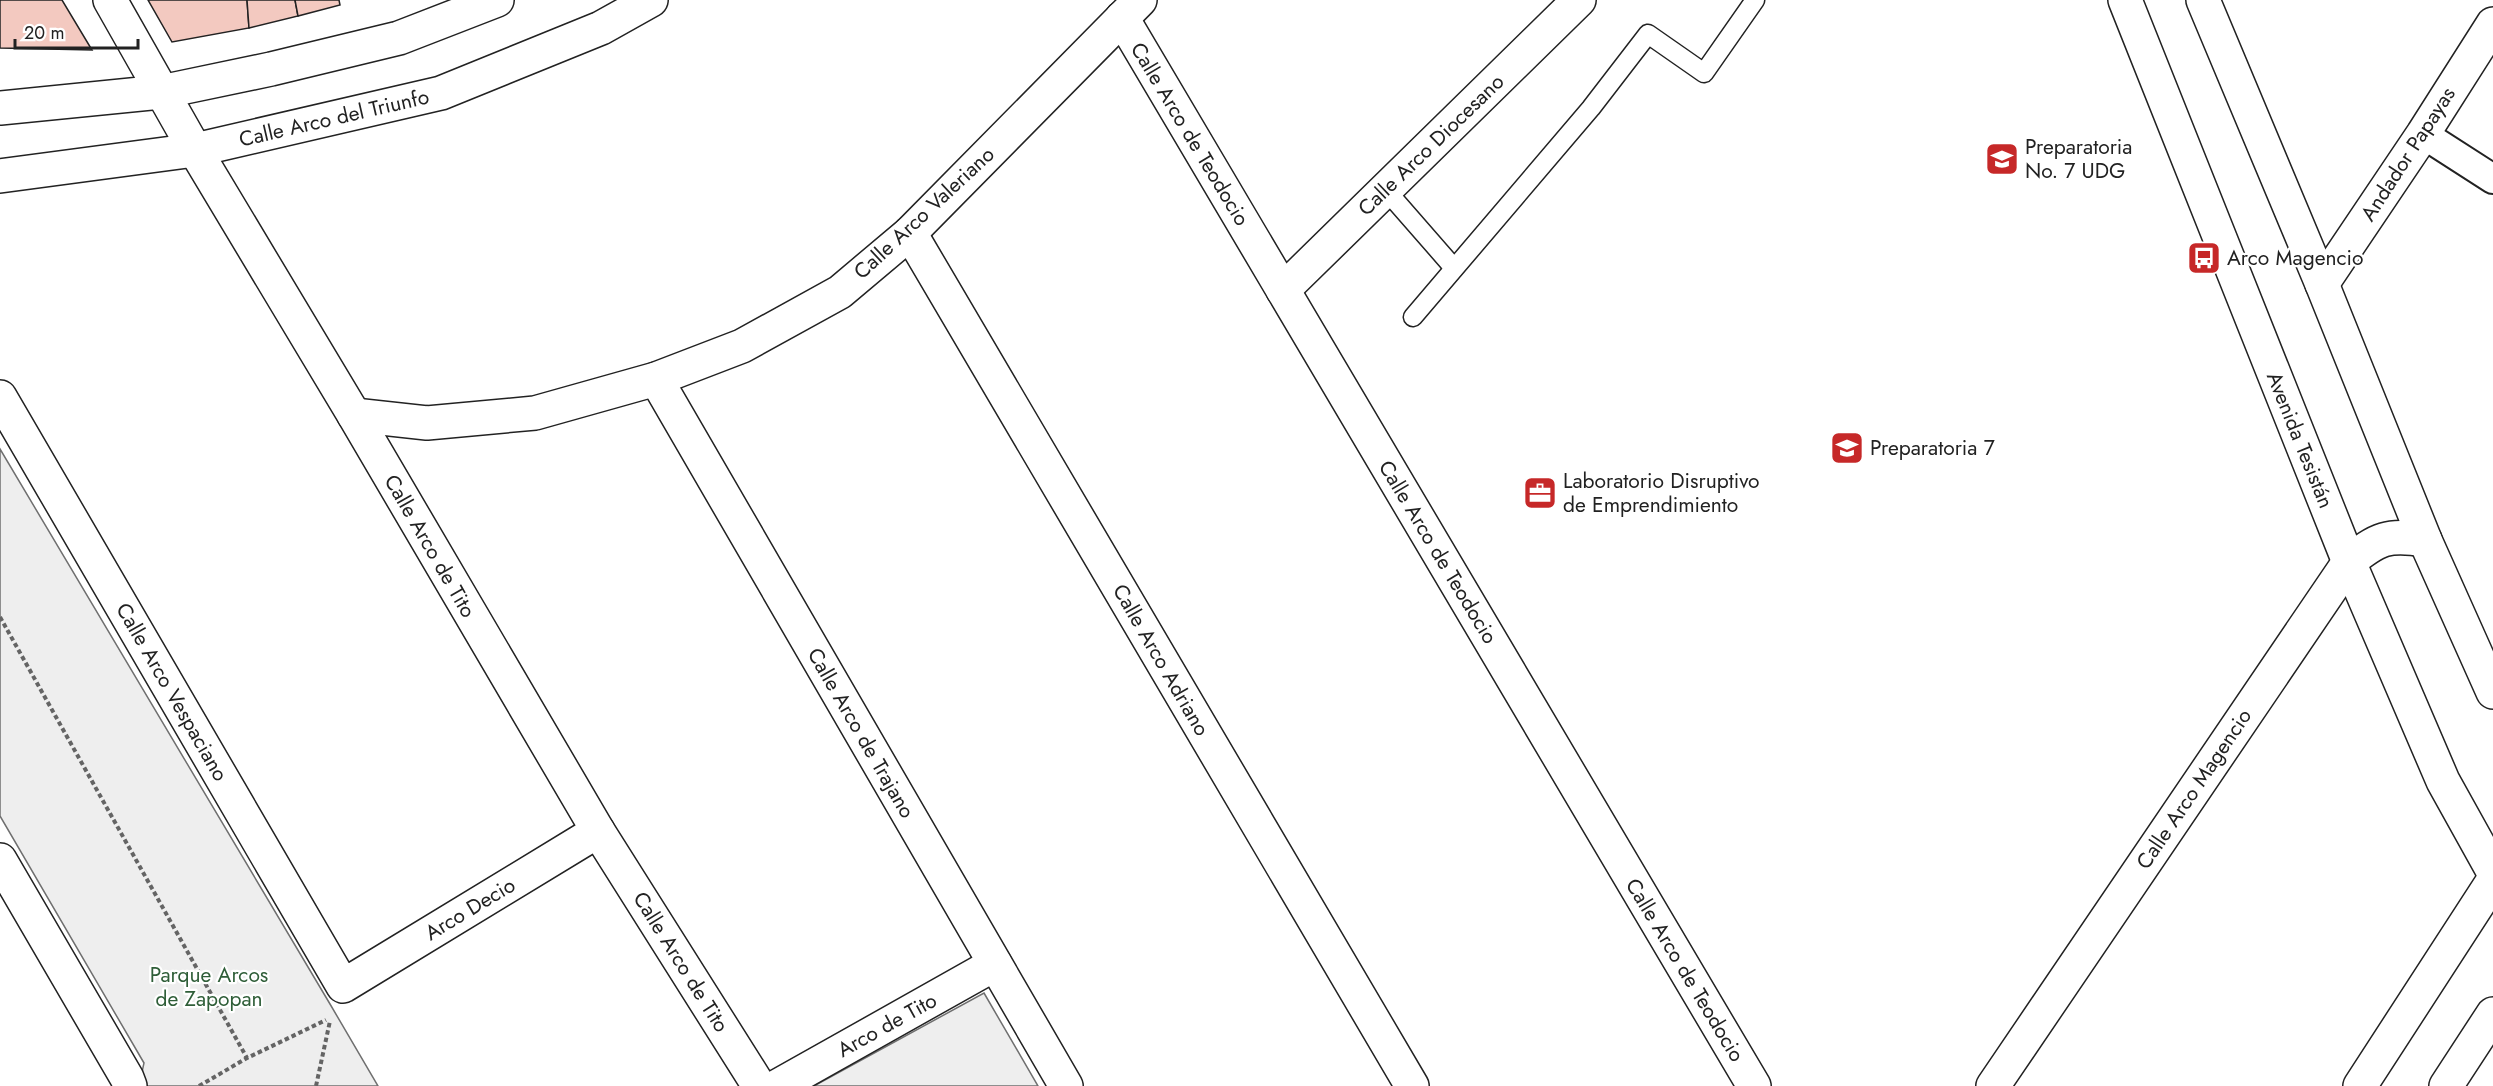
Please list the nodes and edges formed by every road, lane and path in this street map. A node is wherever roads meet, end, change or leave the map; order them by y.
1 (110, 0) edge
2 (497, 0) edge
3 (651, 0) edge
4 (1579, 0) edge
5 (1755, 0) edge
6 (2126, 0) edge
7 (2203, 0) edge
8 (1131, 9) edge
9 (2493, 24) edge
10 (161, 92) junction
11 (0, 108) edge
12 (2423, 134) junction
13 (195, 150) junction
14 (0, 176) edge
15 (2493, 179) edge
16 (1386, 189) junction
17 (910, 233) junction
18 (1454, 268) junction
19 (2322, 284) junction
20 (1282, 290) junction
21 (1413, 317) dead end
22 (656, 379) junction
23 (0, 397) edge
24 (354, 415) junction
25 (2425, 540) junction
26 (2349, 562) junction
27 (0, 617) edge
28 (2493, 692) edge
29 (597, 831) junction
30 (0, 860) edge
31 (2493, 871) edge
32 (2493, 881) edge
33 (995, 964) junction
34 (343, 986) joint
35 (2493, 1014) edge
36 (248, 1058) junction
37 (130, 1086) edge
38 (200, 1086) edge
39 (316, 1086) edge
40 (759, 1086) edge
41 (778, 1086) edge
42 (1066, 1086) edge
43 (1412, 1086) edge
44 (1754, 1086) edge
45 (1993, 1086) edge
46 (2360, 1086) edge
47 (2446, 1086) edge

1 - 10 street, Calle Arco de Tito
2 - 10 street
3 - 13 street, Calle Arco del Triunfo
4 - 16 street, Calle Arco Diocesano
5 - 18 lane
6 - 26 street, Avenida Tesistán
7 - 19 street
8 - 17 street, Calle Arco Valeriano
8 - 20 street, Calle Arco de Teodocio
9 - 12 street, Andador Papayas
10 - 11 street
10 - 13 street, Calle Arco de Tito
12 - 15 street
12 - 19 street, Andador Papayas
13 - 14 street, Calle Arco del Triunfo
13 - 24 street, Calle Arco de Tito
16 - 18 lane
16 - 20 street, Calle Arco Diocesano
17 - 22 street, Calle Arco Valeriano
17 - 43 street, Calle Arco Adriano
18 - 21 lane
19 - 25 street
20 - 44 street, Calle Arco de Teodocio
22 - 24 street, Calle Arco Valeriano
22 - 33 street, Calle Arco de Trajano
23 - 34 street, Calle Arco Vespaciano
24 - 29 street, Calle Arco de Tito
25 - 26 street, Calle Arco Magencio
25 - 28 street
26 - 31 street, Avenida Tesistán
26 - 45 street, Calle Arco Magencio
27 - 36 path
29 - 34 street, Arco Decio
29 - 40 street, Calle Arco de Tito
30 - 37 street
32 - 46 street
33 - 41 street, Arco de Tito
33 - 42 street, Calle Arco de Trajano
35 - 47 street
36 - 38 path
36 - 39 path

